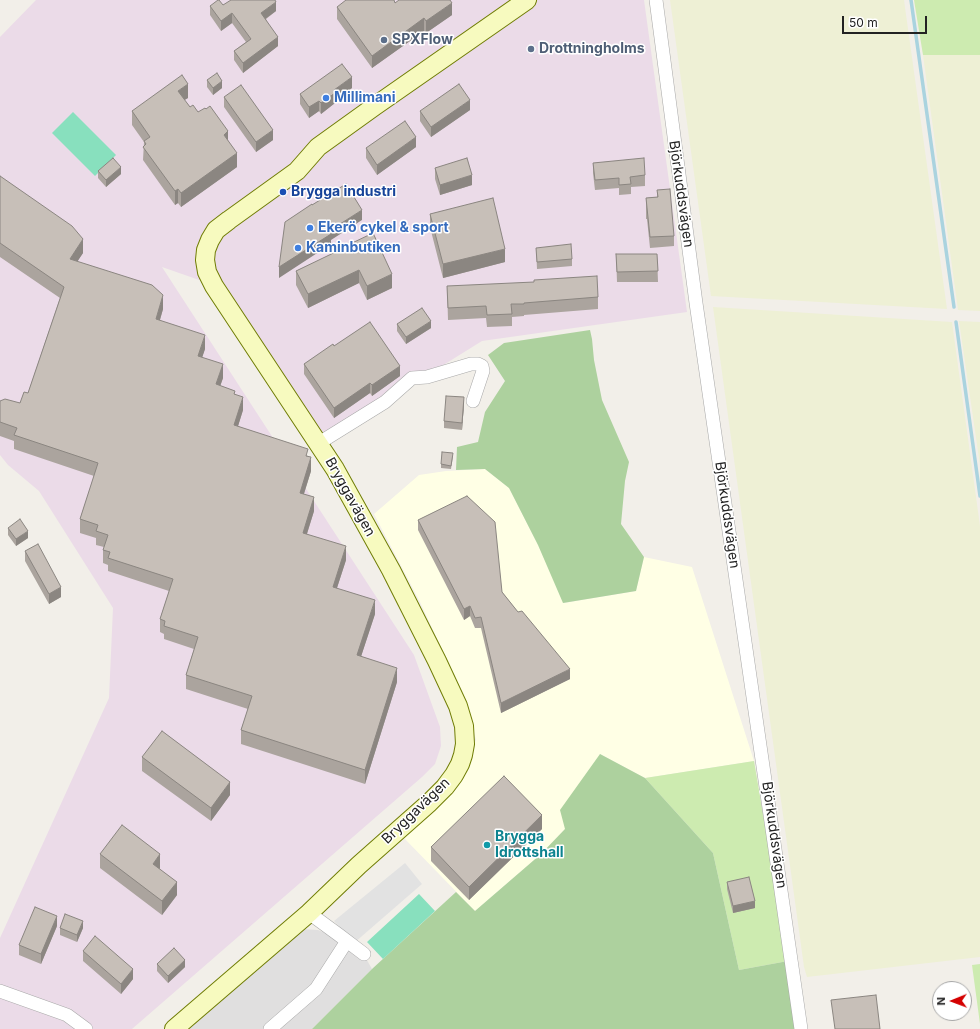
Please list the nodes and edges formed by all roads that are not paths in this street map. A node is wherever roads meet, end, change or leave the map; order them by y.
1 (527, 0) edge
2 (656, 0) edge
3 (473, 401) dead end
4 (319, 443) junction
5 (309, 913) junction
6 (347, 941) junction
7 (364, 954) dead end
8 (0, 991) edge
9 (86, 1029) edge
10 (174, 1029) edge
11 (270, 1029) edge
12 (801, 1029) edge

1 - 4 main road, Bryggavägen
2 - 12 street, Björkuddsvägen
3 - 4 street, Bryggavägen
4 - 5 main road, Bryggavägen
5 - 6 street
5 - 10 main road, Bryggavägen
6 - 7 street
6 - 11 street
8 - 9 street

